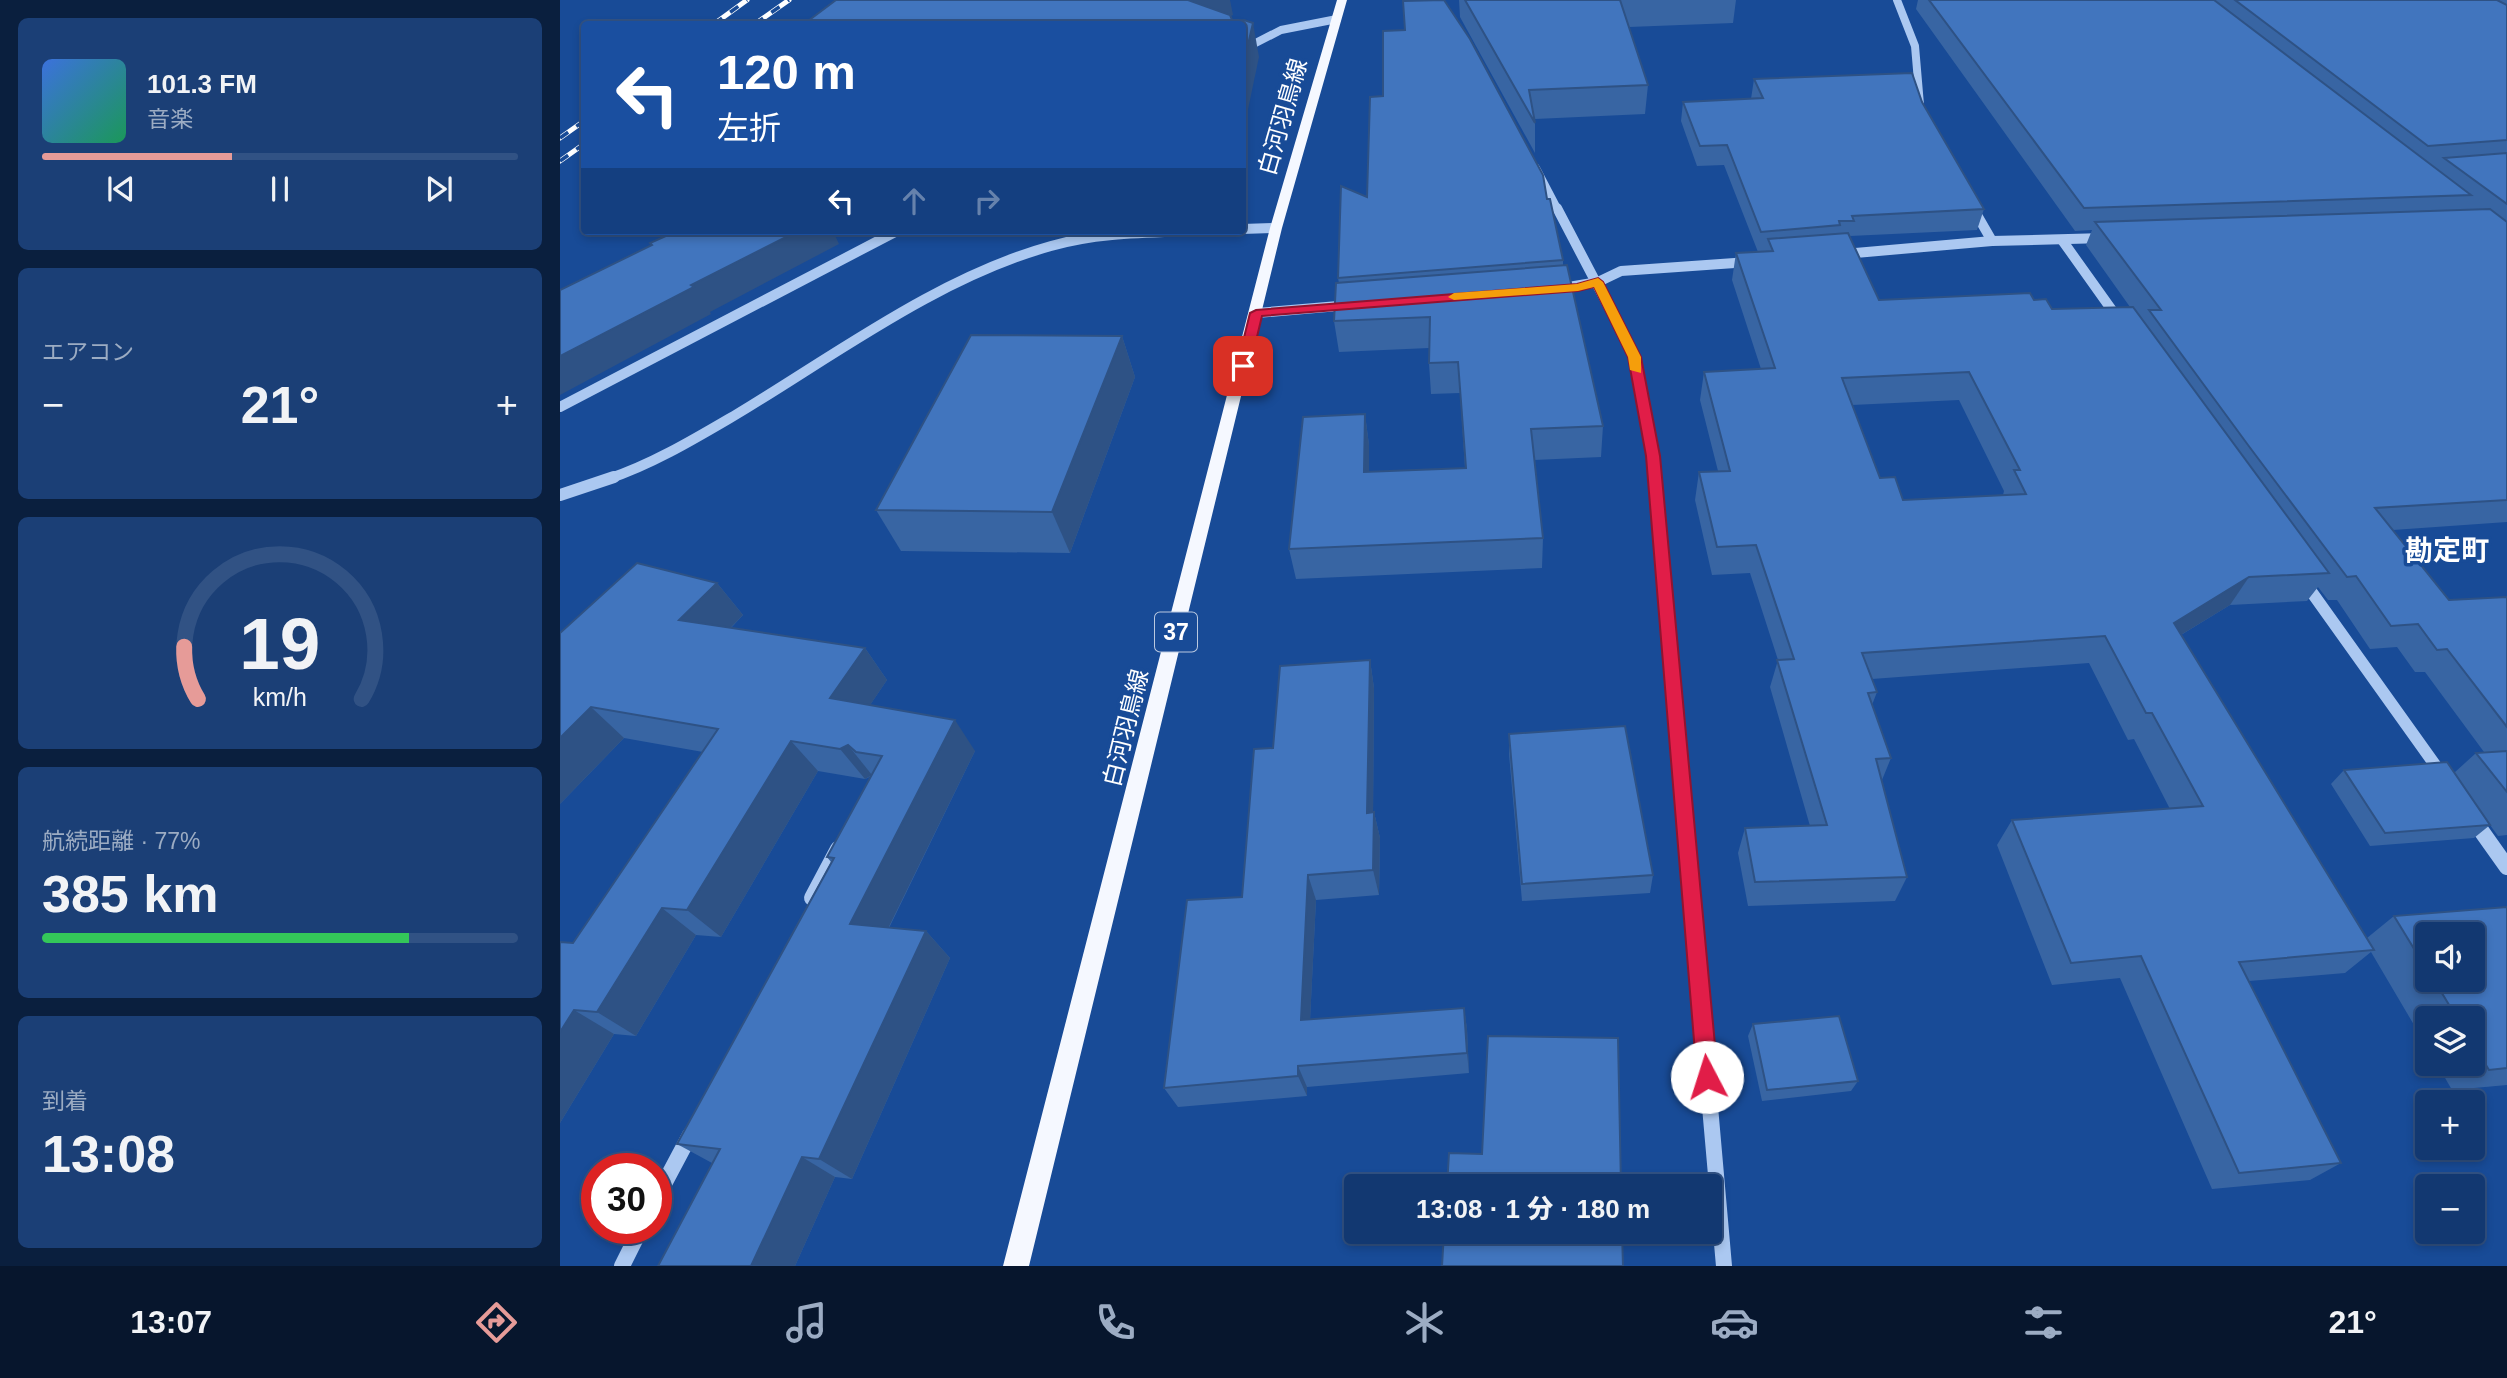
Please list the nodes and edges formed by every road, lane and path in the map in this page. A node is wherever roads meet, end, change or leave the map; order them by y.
1 (1342, 0) edge
2 (1897, 0) edge
3 (1336, 19) junction
4 (1246, 48) edge
5 (1923, 119) edge
6 (1533, 162) edge
7 (1968, 200) edge
8 (1276, 228) junction
9 (1246, 229) edge
10 (889, 235) edge
11 (1126, 235) edge
12 (2117, 238) edge
13 (2062, 240) junction
14 (1992, 241) junction
15 (1839, 255) edge
16 (1757, 262) edge
17 (1598, 282) junction
18 (1551, 289) edge
19 (1365, 304) edge
20 (1256, 313) junction
21 (2127, 331) edge
22 (560, 407) edge
23 (560, 495) edge
24 (2297, 570) edge
25 (2450, 787) edge
26 (2467, 810) edge
27 (846, 833) edge
28 (2507, 867) edge
29 (802, 918) edge
30 (694, 1126) edge
31 (672, 1168) edge
32 (633, 1244) edge
33 (622, 1266) edge
34 (1016, 1266) edge
35 (1724, 1266) edge

1 - 3 main road, 白河羽鳥線 / 37
2 - 5 street
3 - 4 street
3 - 8 main road, 白河羽鳥線 / 37
6 - 17 street
7 - 14 street
8 - 9 street
8 - 20 main road, 白河羽鳥線 / 37
10 - 22 street
11 - 23 street
12 - 13 street
13 - 14 street
13 - 21 street
14 - 15 street
16 - 17 street
17 - 18 street
17 - 35 street
19 - 20 street
20 - 34 main road, 白河羽鳥線 / 37
24 - 25 street
26 - 28 street
27 - 29 street
30 - 31 street
32 - 33 street

